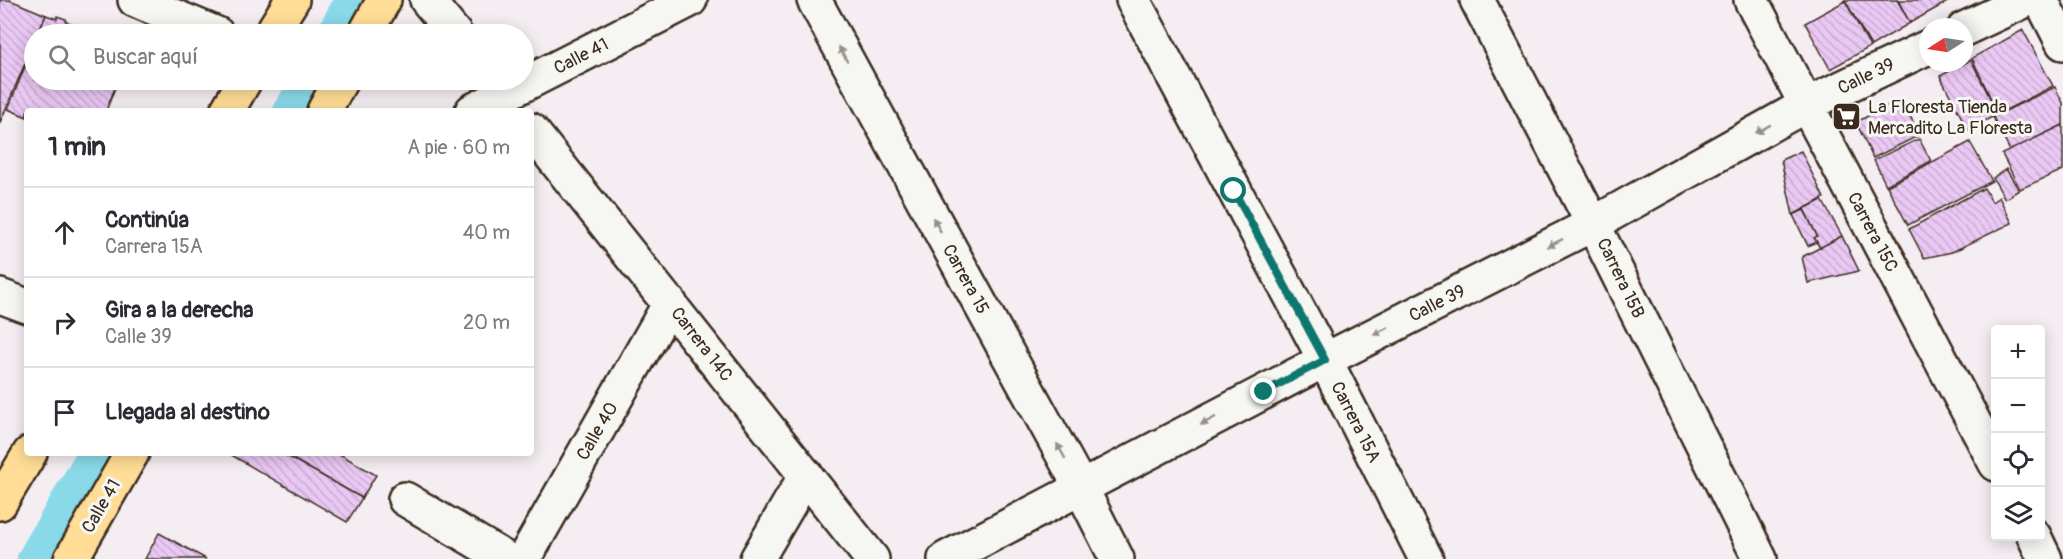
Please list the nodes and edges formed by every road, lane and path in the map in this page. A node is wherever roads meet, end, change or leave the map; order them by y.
1 (135, 0) edge
2 (292, 0) edge
3 (384, 0) edge
4 (427, 0) edge
5 (690, 0) edge
6 (813, 0) edge
7 (1133, 0) edge
8 (1477, 0) edge
9 (1751, 0) edge
10 (2026, 0) edge
11 (2041, 0) edge
12 (193, 24) edge
13 (277, 24) edge
14 (371, 24) edge
15 (446, 24) edge
16 (1973, 25) edge
17 (2063, 43) edge
18 (1919, 51) edge
19 (534, 79) edge
20 (239, 90) edge
21 (336, 90) edge
22 (503, 95) edge
23 (1806, 105) junction
24 (229, 108) edge
25 (326, 108) edge
26 (478, 108) edge
27 (534, 134) edge
28 (1593, 224) junction
29 (0, 296) edge
30 (670, 303) junction
31 (24, 305) edge
32 (1325, 360) junction
33 (28, 456) edge
34 (130, 456) edge
35 (1991, 456) edge
36 (806, 475) junction
37 (1081, 488) junction
38 (405, 499) dead end
39 (0, 503) edge
40 (2036, 541) edge
41 (71, 559) edge
42 (506, 559) edge
43 (524, 559) edge
44 (757, 559) edge
45 (872, 559) edge
46 (945, 559) edge
47 (1117, 559) edge
48 (1426, 559) edge
49 (1760, 559) edge
50 (2046, 559) edge

1 - 12 street
2 - 13 main road
3 - 14 main road
4 - 15 street
5 - 19 street, Calle 41
37 -> 6 street, Carrera 15
7 - 32 street, Carrera 15A
8 - 28 street, Carrera 15B
9 - 23 street, Carrera 15C
10 - 16 street
11 - 17 street
18 - 23 street, Calle 39
20 - 24 main road
21 - 25 main road
22 - 26 street, Calle 41
23 -> 28 street, Calle 39
23 - 35 street, Carrera 15C
27 - 30 street, Carrera 14C
28 -> 32 street, Calle 39
28 - 49 street, Carrera 15B
29 - 31 street
30 - 36 street, Carrera 14C
30 - 43 street, Calle 40
32 -> 37 street, Calle 39
32 - 48 street, Carrera 15A
33 - 39 main road
34 - 41 main road, Calle 41
36 - 44 street
36 - 45 street, Carrera 14C
37 - 46 street, Calle 39
37 - 47 street, Carrera 15
38 - 42 street
40 - 50 street

